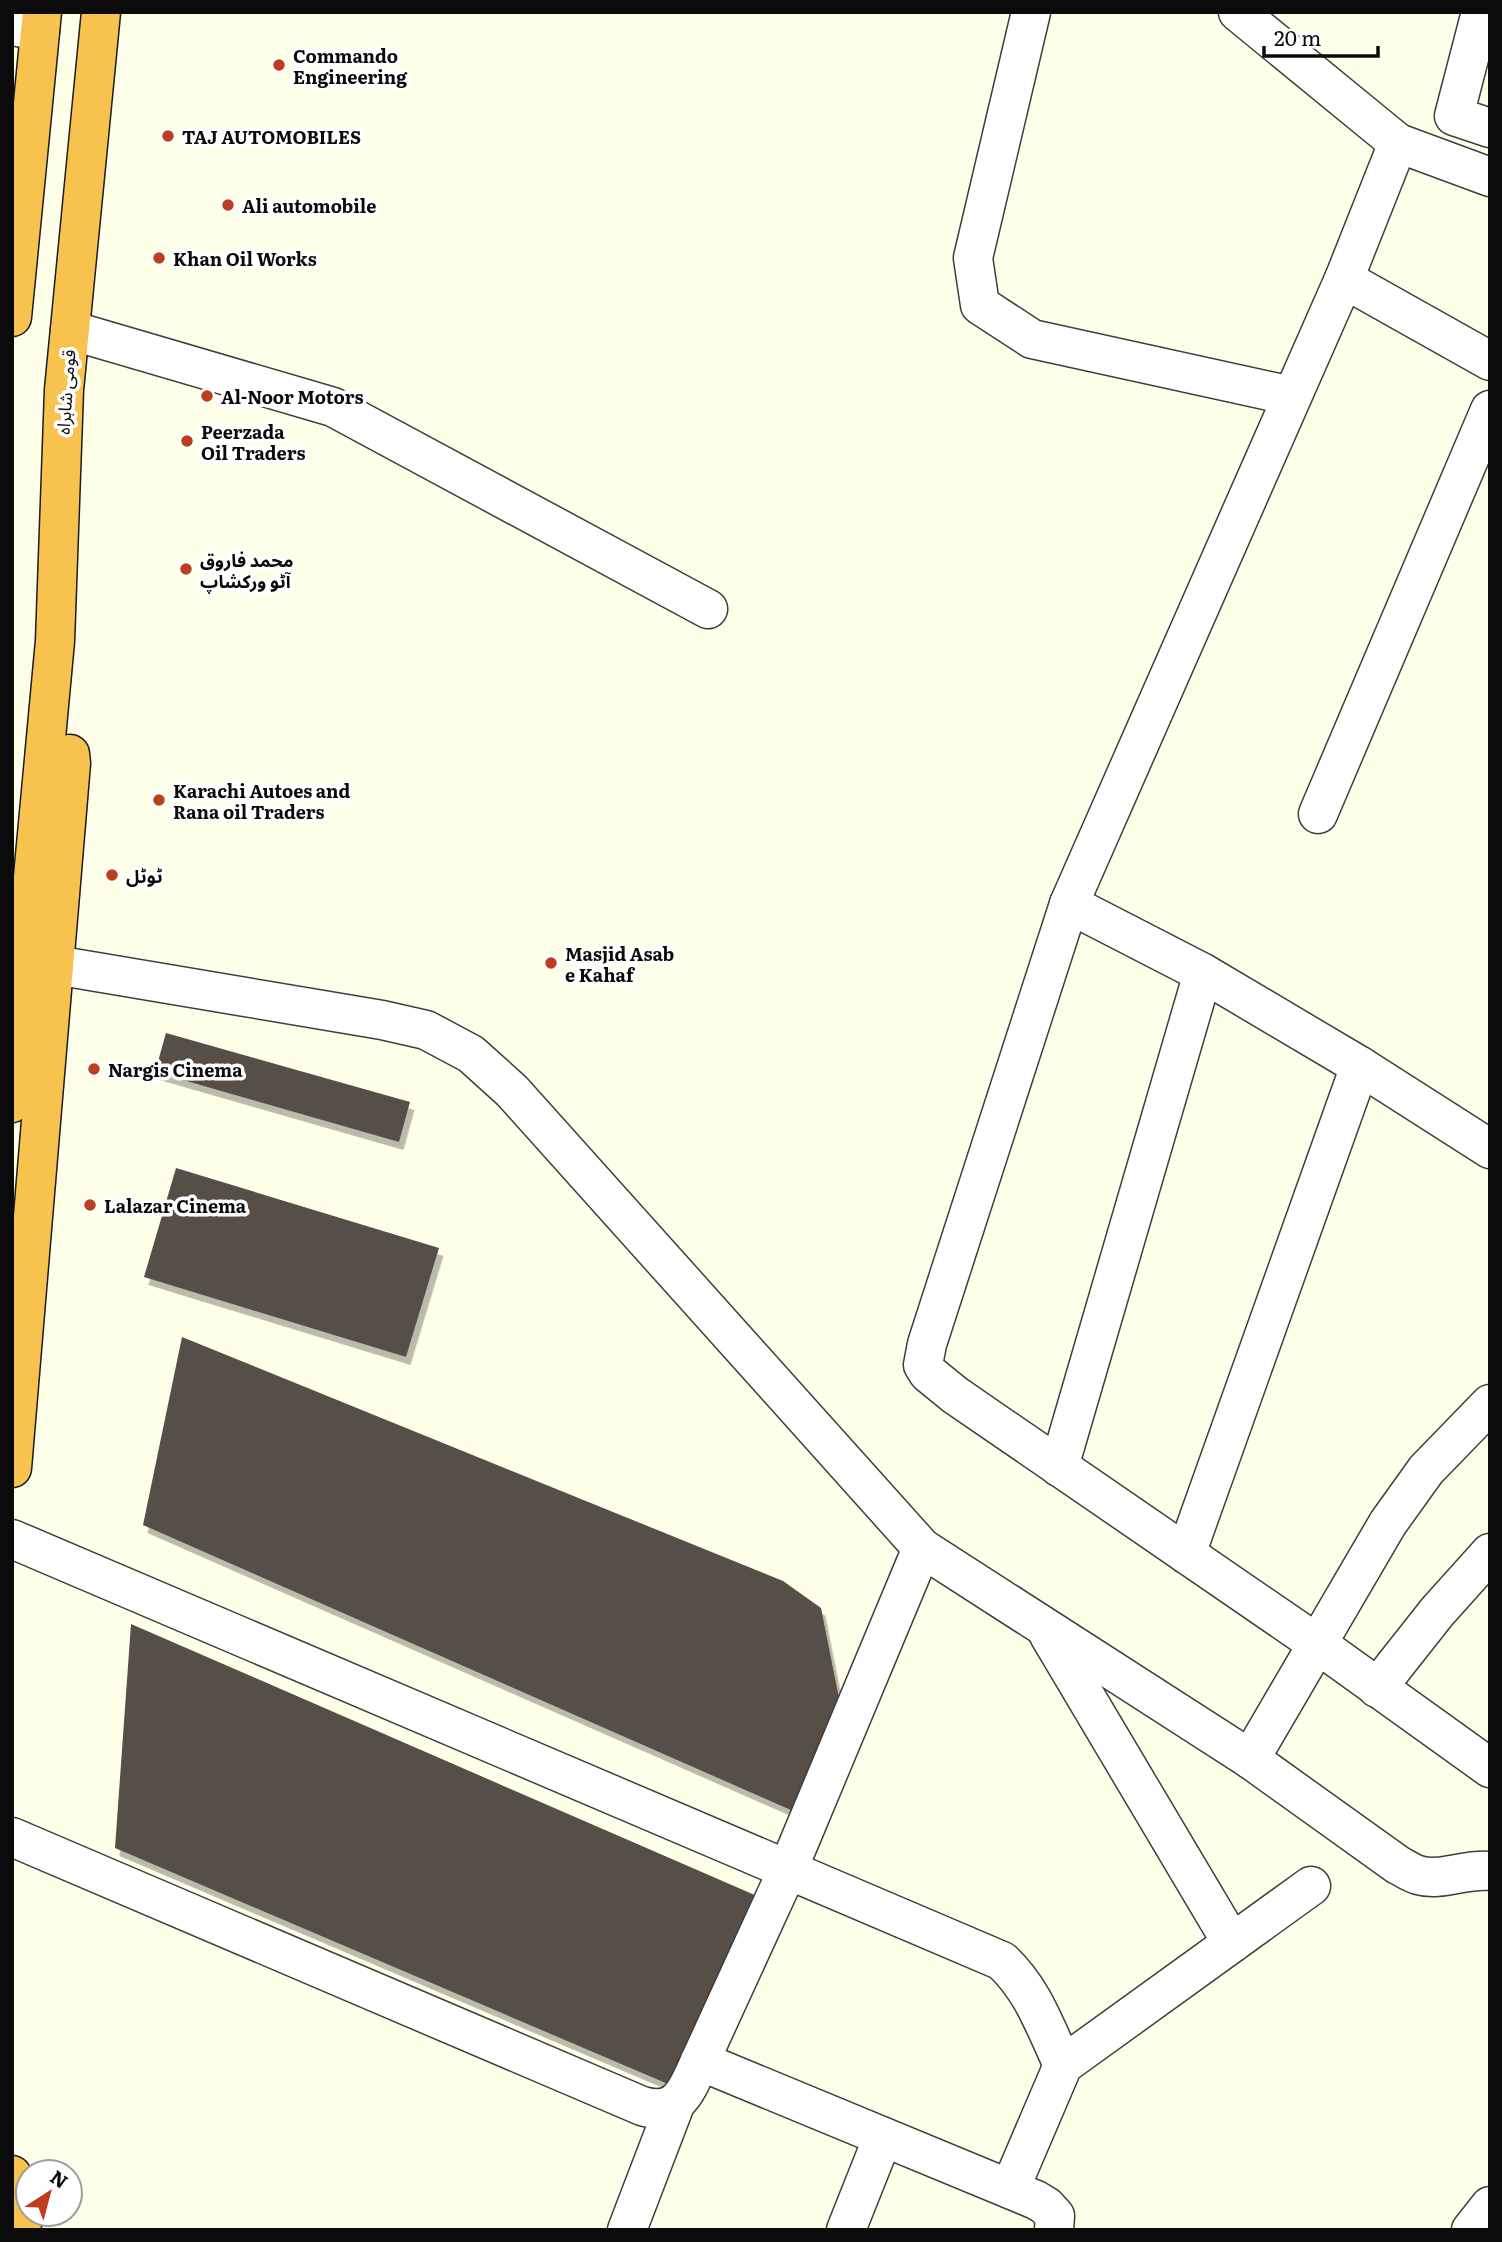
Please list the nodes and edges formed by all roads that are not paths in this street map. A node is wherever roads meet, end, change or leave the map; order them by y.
1 (101, 12) edge
2 (1031, 12) edge
3 (1238, 12) edge
4 (1481, 12) edge
5 (32, 23) edge
6 (1490, 128) edge
7 (1398, 143) junction
8 (1490, 177) edge
9 (1344, 279) junction
10 (12, 317) edge
11 (70, 330) junction
12 (1490, 361) edge
13 (1292, 396) junction
14 (1490, 410) edge
15 (708, 609) dead end
16 (55, 641) junction
17 (1318, 814) dead end
18 (1069, 904) junction
19 (55, 965) junction
20 (1203, 973) junction
21 (1360, 1066) junction
22 (12, 1103) edge
23 (1487, 1141) edge
24 (1490, 1404) edge
25 (1059, 1467) junction
26 (12, 1468) edge
27 (12, 1539) edge
28 (922, 1548) junction
29 (1490, 1553) edge
30 (1186, 1554) junction
31 (1045, 1627) junction
32 (1316, 1643) junction
33 (1377, 1688) junction
34 (1250, 1759) junction
35 (1490, 1769) edge
36 (12, 1837) edge
37 (788, 1869) junction
38 (1490, 1871) edge
39 (1311, 1886) dead end
40 (1232, 1943) junction
41 (700, 2061) junction
42 (1063, 2065) junction
43 (677, 2102) junction
44 (883, 2137) junction
45 (12, 2175) edge
46 (1010, 2189) junction
47 (1490, 2206) edge
48 (22, 2230) edge
49 (628, 2230) edge
50 (846, 2230) edge
51 (1054, 2230) edge
52 (1471, 2230) edge

1 - 11 highway, قومی شاہراہ
2 - 13 street
3 - 7 street
4 - 6 street
5 - 10 highway
7 - 8 street
7 - 9 street
9 - 12 street
9 - 13 street
11 - 15 street
11 - 16 highway, قومی شاہراہ
13 - 18 street
14 - 17 street
16 - 19 highway
16 - 22 highway, قومی شاہراہ
18 - 20 street
18 - 25 street
19 - 26 highway
19 - 28 street
20 - 21 street
20 - 25 street
21 - 23 street
21 - 30 street
24 - 32 street
25 - 30 street
27 - 37 street
28 - 31 street
28 - 37 street
29 - 33 street
30 - 32 street
31 - 34 street
31 - 40 street
32 - 33 street
32 - 34 street
33 - 35 street
34 - 38 street
36 - 43 street
37 - 41 street
37 - 42 street
39 - 40 street
40 - 42 street
41 - 43 street
41 - 44 street
42 - 46 street
43 - 49 street
44 - 46 street
44 - 50 street
45 - 48 highway
46 - 51 street
47 - 52 street

